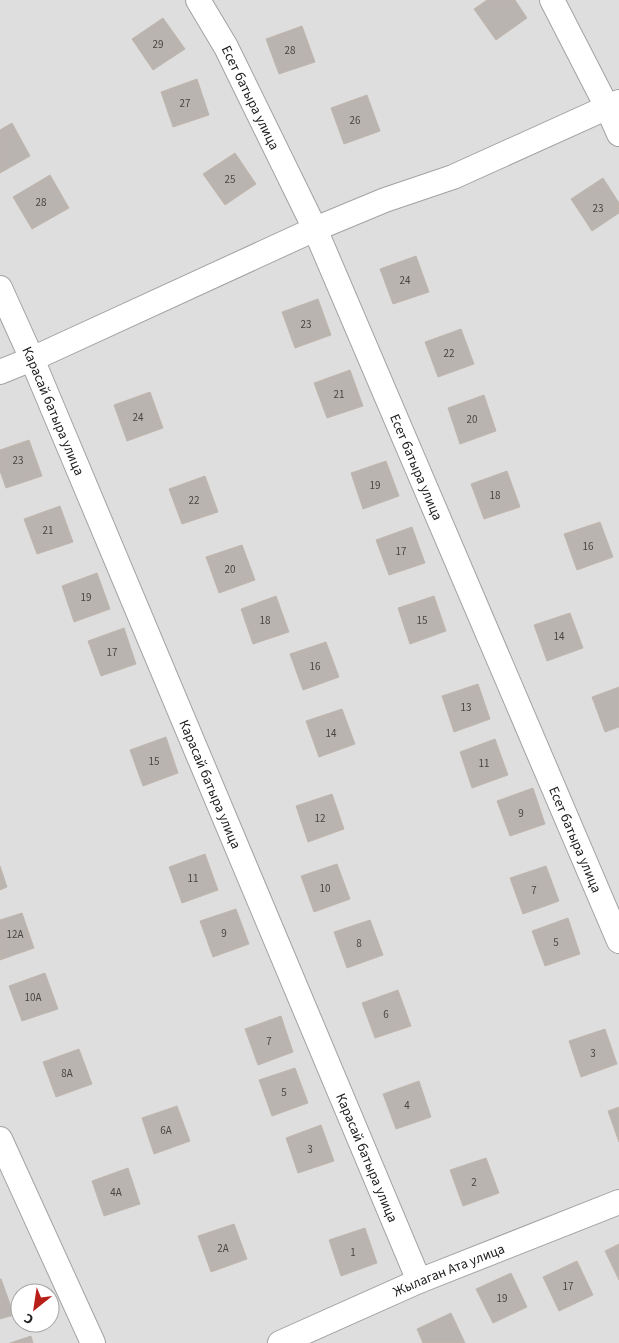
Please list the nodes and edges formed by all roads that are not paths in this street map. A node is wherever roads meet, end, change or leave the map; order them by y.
1 (198, 0) edge
2 (552, 0) edge
3 (613, 105) edge
4 (619, 134) edge
5 (315, 229) junction
6 (0, 288) edge
7 (32, 359) junction
8 (0, 372) edge
9 (619, 941) edge
10 (0, 1139) edge
11 (619, 1202) edge
12 (419, 1281) junction
13 (93, 1343) edge
14 (280, 1343) edge

1 - 5 street, Есет батыра улица
2 - 3 street
3 - 4 street
3 - 5 street
5 - 7 street
5 - 9 street, Есет батыра улица
6 - 7 street, Карасай батыра улица
7 - 8 street
7 - 12 street, Карасай батыра улица
10 - 13 street
11 - 12 street, Жылаган Ата улица
12 - 14 street, Жылаган Ата улица

